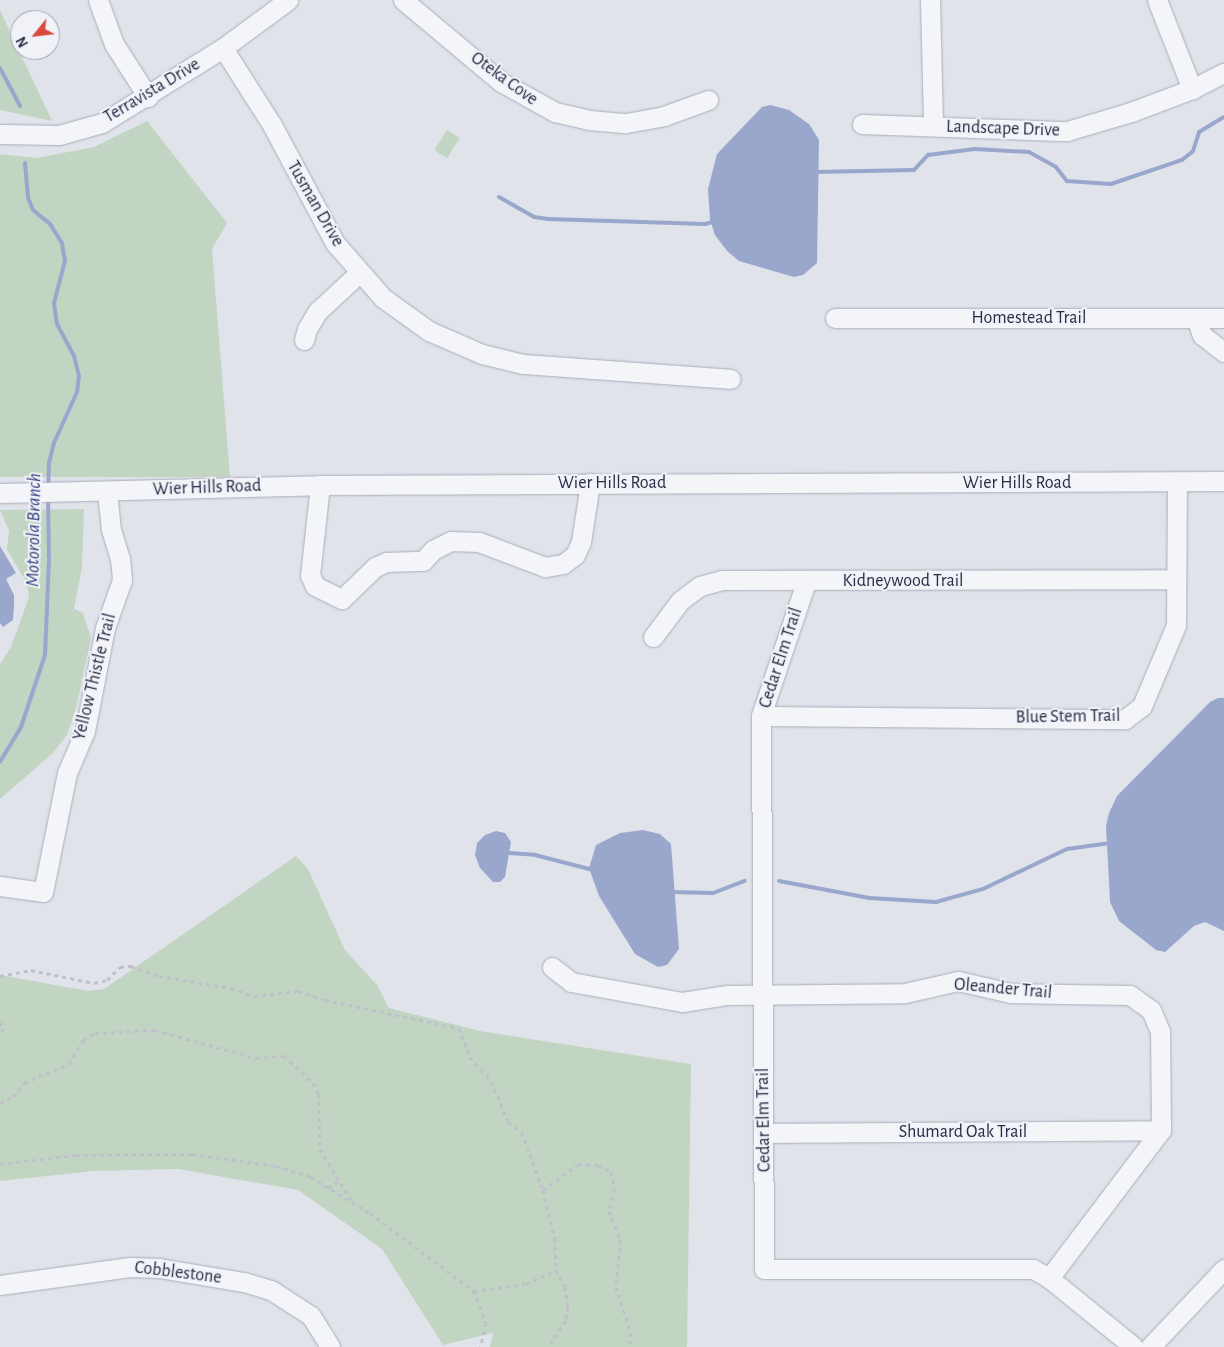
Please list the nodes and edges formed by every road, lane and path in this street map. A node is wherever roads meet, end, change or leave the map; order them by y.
1 (98, 0) edge
2 (288, 0) edge
3 (403, 0) edge
4 (930, 0) edge
5 (1157, 0) edge
6 (223, 48) junction
7 (1224, 73) edge
8 (1192, 89) junction
9 (148, 97) junction
10 (708, 100) dead end
11 (862, 124) dead end
12 (933, 126) junction
13 (0, 134) edge
14 (359, 273) junction
15 (835, 318) dead end
16 (1196, 318) junction
17 (1224, 318) edge
18 (304, 340) dead end
19 (1224, 352) edge
20 (730, 379) dead end
21 (1224, 482) edge
22 (590, 483) junction
23 (1177, 483) junction
24 (320, 485) junction
25 (107, 491) junction
26 (0, 493) edge
27 (1176, 580) junction
28 (806, 582) junction
29 (653, 637) dead end
30 (761, 716) junction
31 (0, 886) edge
32 (552, 967) dead end
33 (0, 976) edge
34 (761, 994) junction
35 (0, 1022) edge
36 (0, 1032) edge
37 (0, 1102) edge
38 (1161, 1130) junction
39 (765, 1133) junction
40 (0, 1164) edge
41 (338, 1181) junction
42 (328, 1188) junction
43 (543, 1190) junction
44 (353, 1203) junction
45 (556, 1270) junction
46 (1224, 1270) edge
47 (1049, 1278) junction
48 (0, 1285) edge
49 (474, 1291) junction
50 (330, 1347) edge
51 (481, 1347) edge
52 (550, 1347) edge
53 (630, 1347) edge
54 (1134, 1347) edge
55 (1150, 1347) edge

1 - 9 street
2 - 6 street, Terravista Drive
3 - 10 street, Oteka Cove
4 - 12 street
5 - 8 street
6 - 9 street, Terravista Drive
6 - 14 street, Tusman Drive
7 - 8 street, Landscape Drive
8 - 12 street, Landscape Drive
9 - 13 street, Terravista Drive
11 - 12 street, Landscape Drive
14 - 18 street
14 - 20 street, Tusman Drive
15 - 16 street, Homestead Trail
16 - 17 street, Homestead Trail
16 - 19 street
21 - 23 street, Wier Hills Road
22 - 23 street, Wier Hills Road
22 - 24 street, Wier Hills Road
22 - 24 street
23 - 27 street, Blue Stem Trail
24 - 25 street, Wier Hills Road
25 - 26 street, Wier Hills Road
25 - 31 street, Yellow Thistle Trail
27 - 28 street, Kidneywood Trail
27 - 30 street, Blue Stem Trail
28 - 29 street, Kidneywood Trail
28 - 30 street, Cedar Elm Trail
30 - 34 street, Cedar Elm Trail
32 - 34 street, Oleander Trail
33 - 43 path
34 - 38 street, Oleander Trail
34 - 39 street, Cedar Elm Trail
35 - 36 path
37 - 41 path
38 - 39 street, Shumard Oak Trail
38 - 47 street
39 - 47 street, Cedar Elm Trail
40 - 42 path
41 - 42 path
41 - 44 path
42 - 44 path
43 - 45 path
43 - 53 path
44 - 49 path
45 - 49 path
45 - 52 path
46 - 55 street
47 - 54 street, Cedar Elm Trail
48 - 50 street, Cobblestone
49 - 51 path

